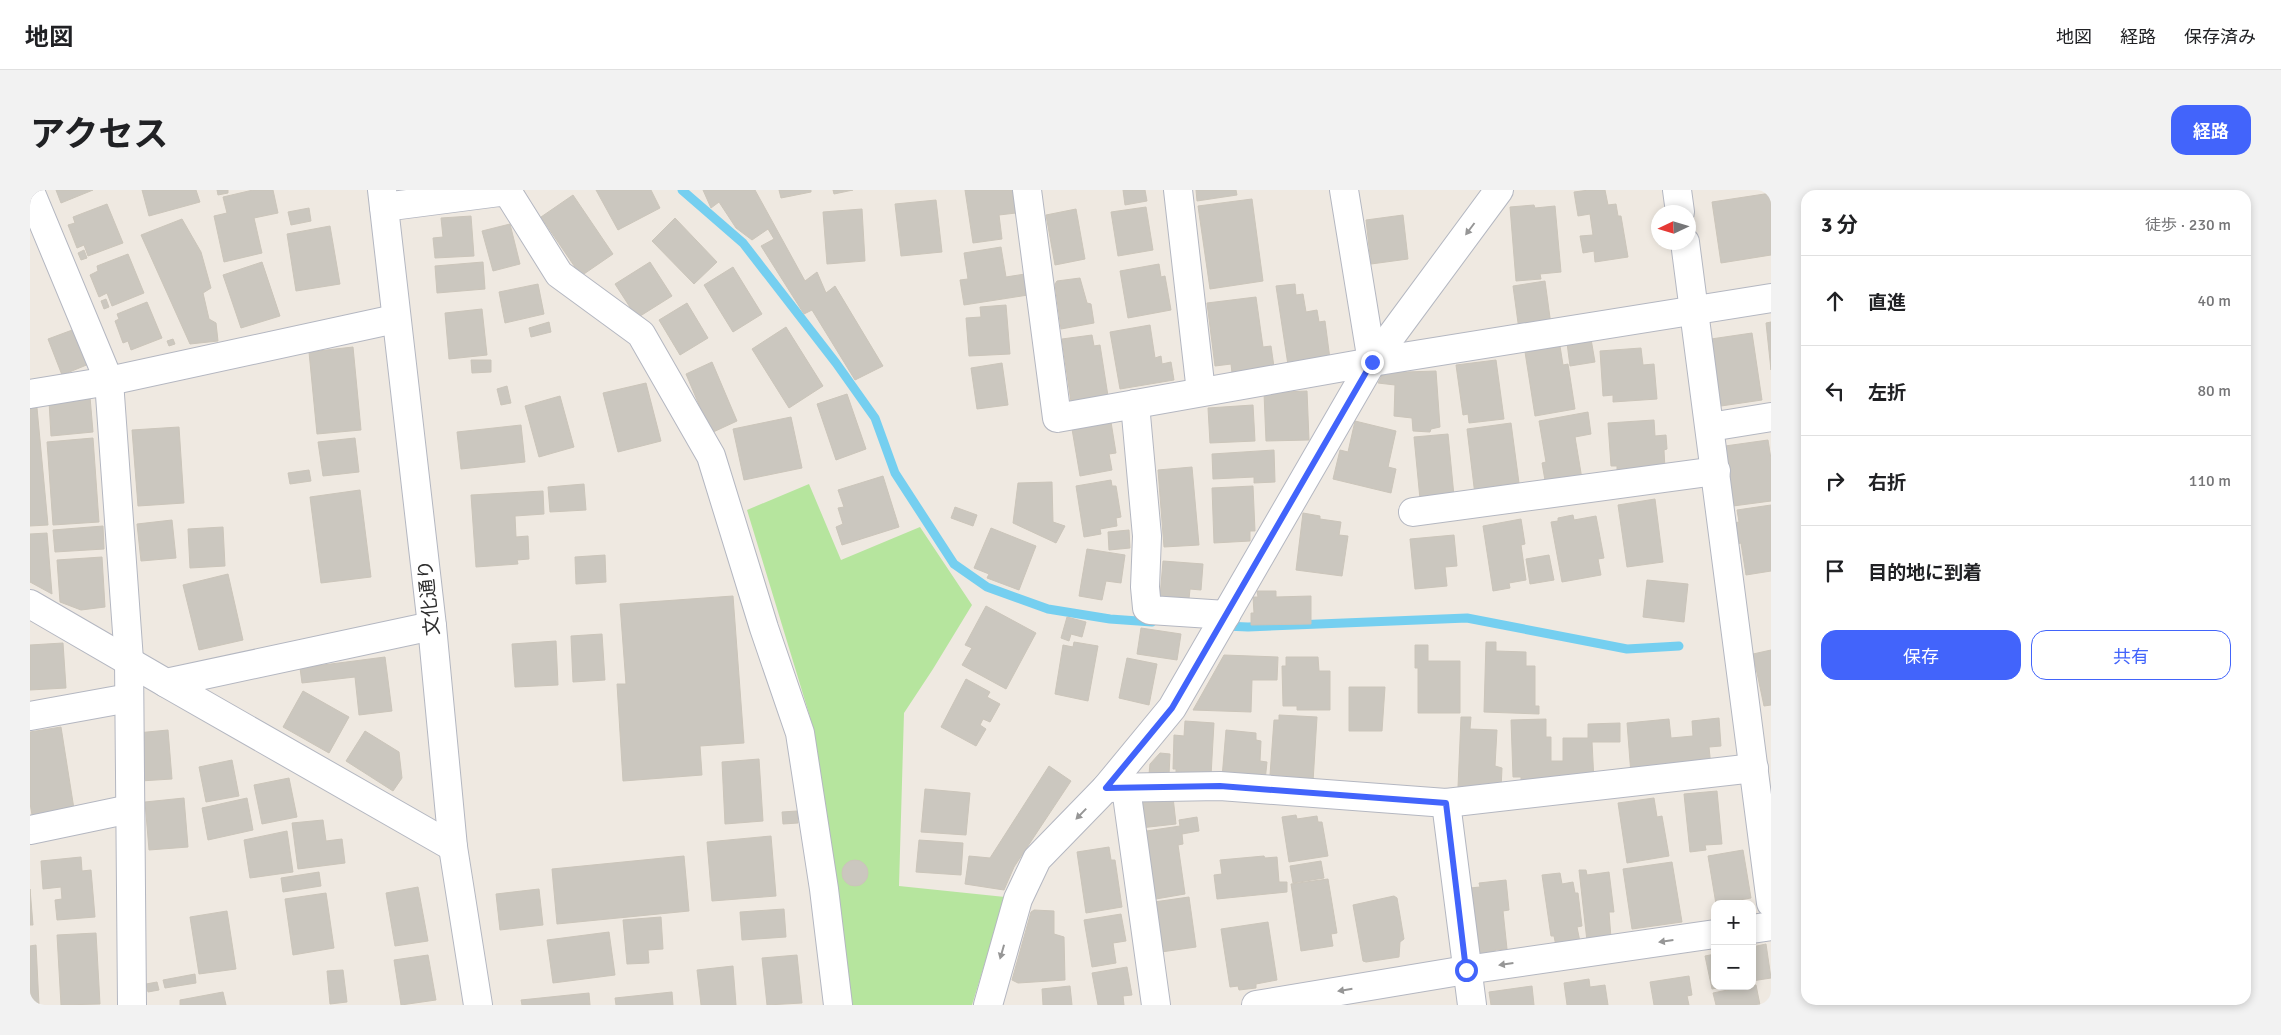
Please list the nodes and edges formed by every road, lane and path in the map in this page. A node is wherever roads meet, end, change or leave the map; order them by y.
1 (1027, 190) edge
2 (1178, 190) edge
3 (1344, 190) edge
4 (1499, 190) edge
5 (1677, 190) edge
6 (30, 191) edge
7 (383, 199) edge
8 (1679, 205) edge
9 (1686, 250) edge
10 (1771, 298) edge
11 (1695, 310) junction
12 (396, 320) junction
13 (1372, 362) junction
14 (109, 381) junction
15 (1201, 392) junction
16 (30, 394) edge
17 (1135, 404) junction
18 (1771, 417) edge
19 (1710, 427) junction
20 (1716, 470) junction
21 (1413, 512) dead end
22 (30, 604) edge
23 (1226, 615) junction
24 (432, 626) junction
25 (129, 660) junction
26 (166, 683) junction
27 (129, 698) junction
28 (30, 716) edge
29 (1754, 768) junction
30 (1116, 788) junction
31 (1446, 803) junction
32 (130, 809) junction
33 (30, 830) edge
34 (453, 847) junction
35 (1771, 903) edge
36 (1771, 926) edge
37 (1756, 928) edge
38 (1711, 935) edge
39 (1466, 970) junction
40 (1308, 1001) edge
41 (132, 1005) edge
42 (478, 1005) edge
43 (838, 1005) edge
44 (988, 1005) edge
45 (1156, 1005) edge
46 (1256, 1005) edge
47 (1472, 1005) edge

1 - 17 street
2 - 15 street
3 - 13 street
4 -> 13 street
5 - 8 street
6 - 14 street
7 - 12 street, 文化通り
7 - 43 street
9 - 11 street
10 - 11 street
11 - 13 street
11 - 19 street
12 - 14 street
12 - 24 street, 文化通り
13 - 15 street
13 - 23 street
14 - 16 street
14 - 25 street
15 - 17 street
17 - 23 street
18 - 19 street
19 - 20 street
20 - 21 street
20 - 29 street
22 - 25 street
23 - 30 street
24 - 26 street
24 - 34 street, 文化通り
25 - 26 street
25 - 27 street
26 - 34 street
27 - 28 street
27 - 32 street
29 - 31 street
29 - 35 street
30 - 31 street
30 -> 44 street
30 - 45 street
31 - 39 street
32 - 33 street
32 - 41 street
34 - 42 street, 文化通り
36 - 37 street
38 -> 39 street
39 -> 40 street
39 - 47 street
40 - 46 street

